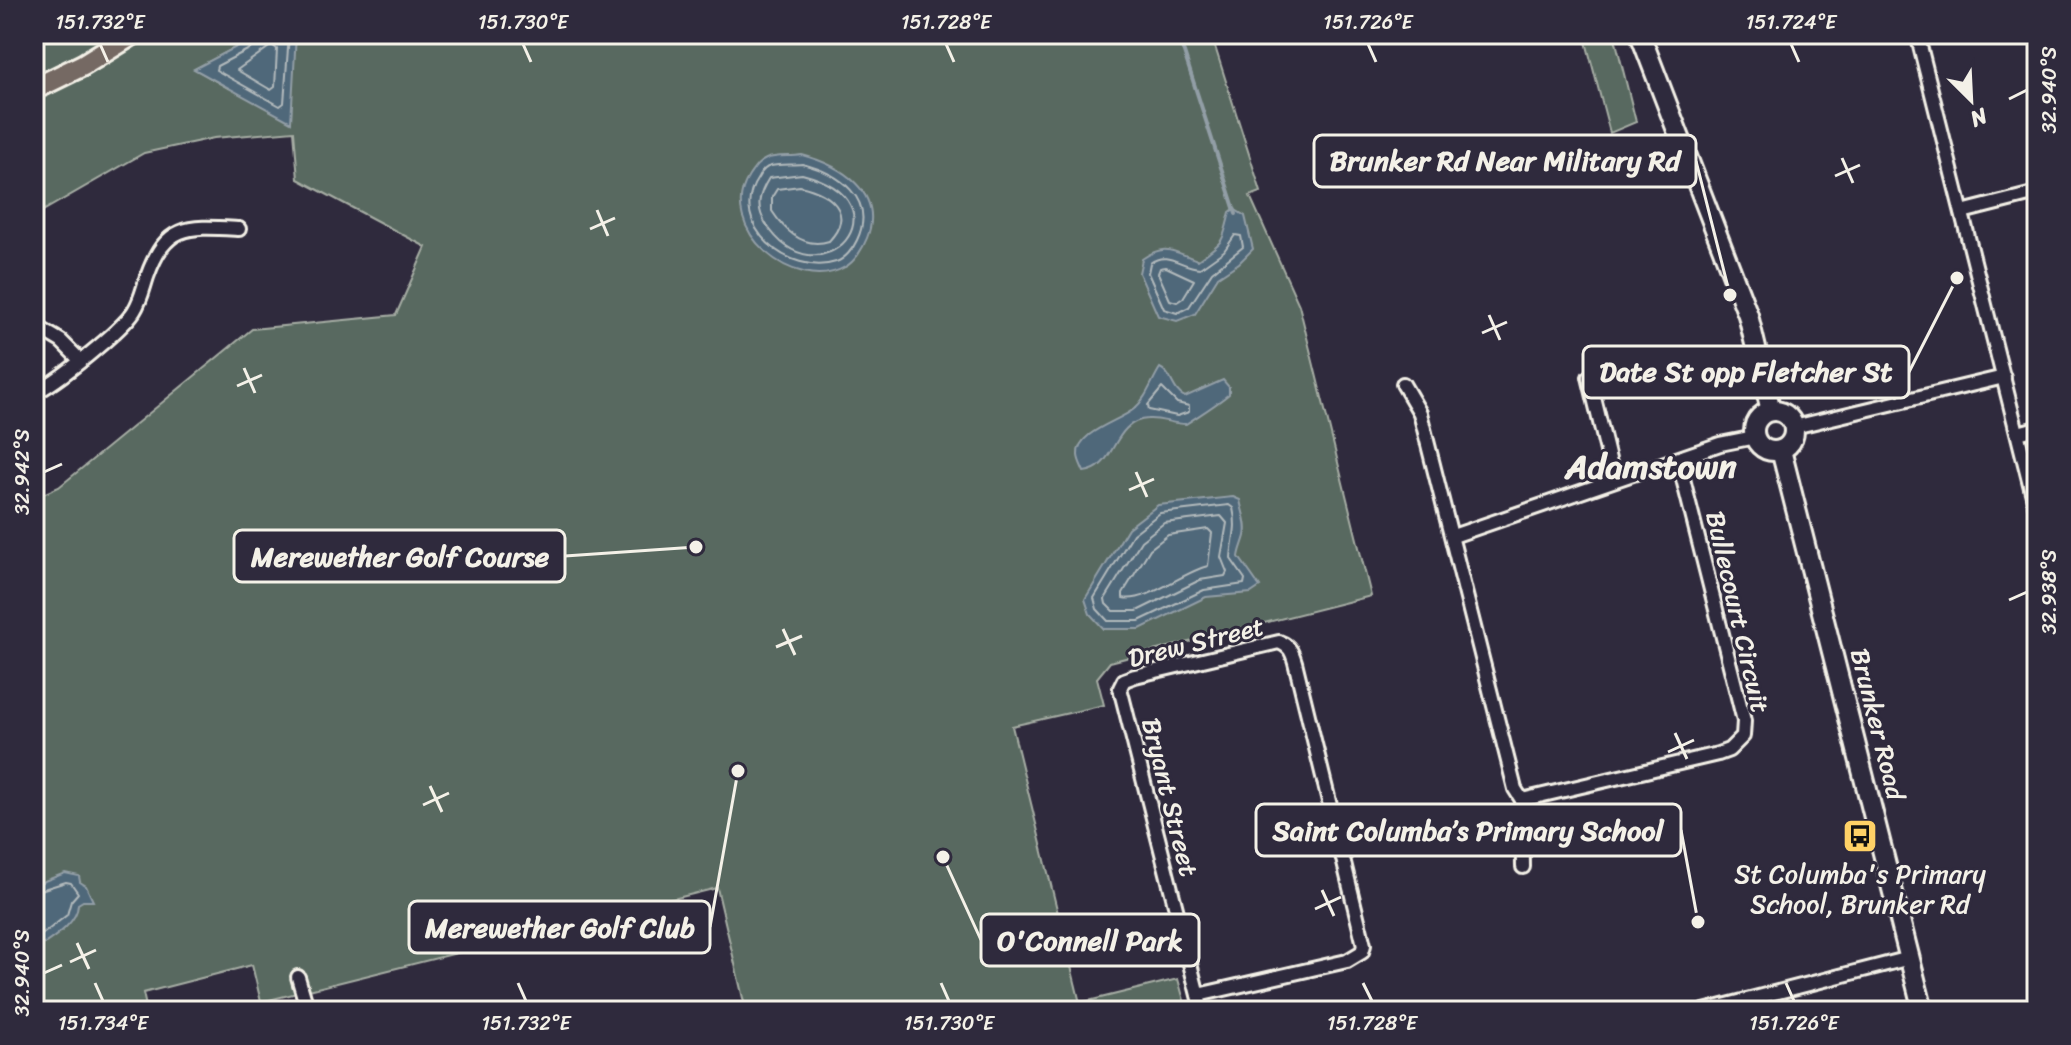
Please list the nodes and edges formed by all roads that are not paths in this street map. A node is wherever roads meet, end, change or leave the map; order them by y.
1 (133, 34) edge
2 (1640, 34) edge
3 (1917, 34) edge
4 (34, 89) edge
5 (2037, 193) edge
6 (1962, 212) junction
7 (239, 229) dead end
8 (34, 325) edge
9 (80, 360) junction
10 (1589, 377) dead end
11 (2004, 377) junction
12 (1403, 384) dead end
13 (34, 393) edge
14 (1771, 411) junction
15 (1794, 427) junction
16 (2037, 428) edge
17 (2018, 433) junction
18 (1755, 437) junction
19 (1781, 450) junction
20 (1678, 459) junction
21 (1614, 480) junction
22 (2037, 512) edge
23 (1453, 536) junction
24 (1120, 688) joint
25 (1522, 800) junction
26 (1523, 867) dead end
27 (1910, 958) junction
28 (298, 977) dead end
29 (1198, 995) junction
30 (308, 1011) edge
31 (1202, 1011) edge
32 (1704, 1011) edge
33 (1923, 1011) edge

1 - 4 highway
2 - 14 main road
3 - 6 street
5 - 6 street
6 - 11 street
7 - 9 street
8 - 9 street
9 - 13 street
10 - 21 street
11 - 15 street
11 - 17 street
12 - 23 street
14 - 15 main road
14 - 18 main road
15 - 19 main road
16 - 17 street
17 - 22 street
18 - 19 main road
18 - 20 street
19 - 27 main road, Brunker Road
20 - 21 street
20 - 25 street, Bullecourt Circuit
21 - 23 street
23 - 25 street
24 - 29 street, Bryant Street
24 - 29 street, Drew Street
25 - 26 street
27 - 32 street
27 - 33 main road, Brunker Road
28 - 30 street
29 - 31 street, Bryant Street

